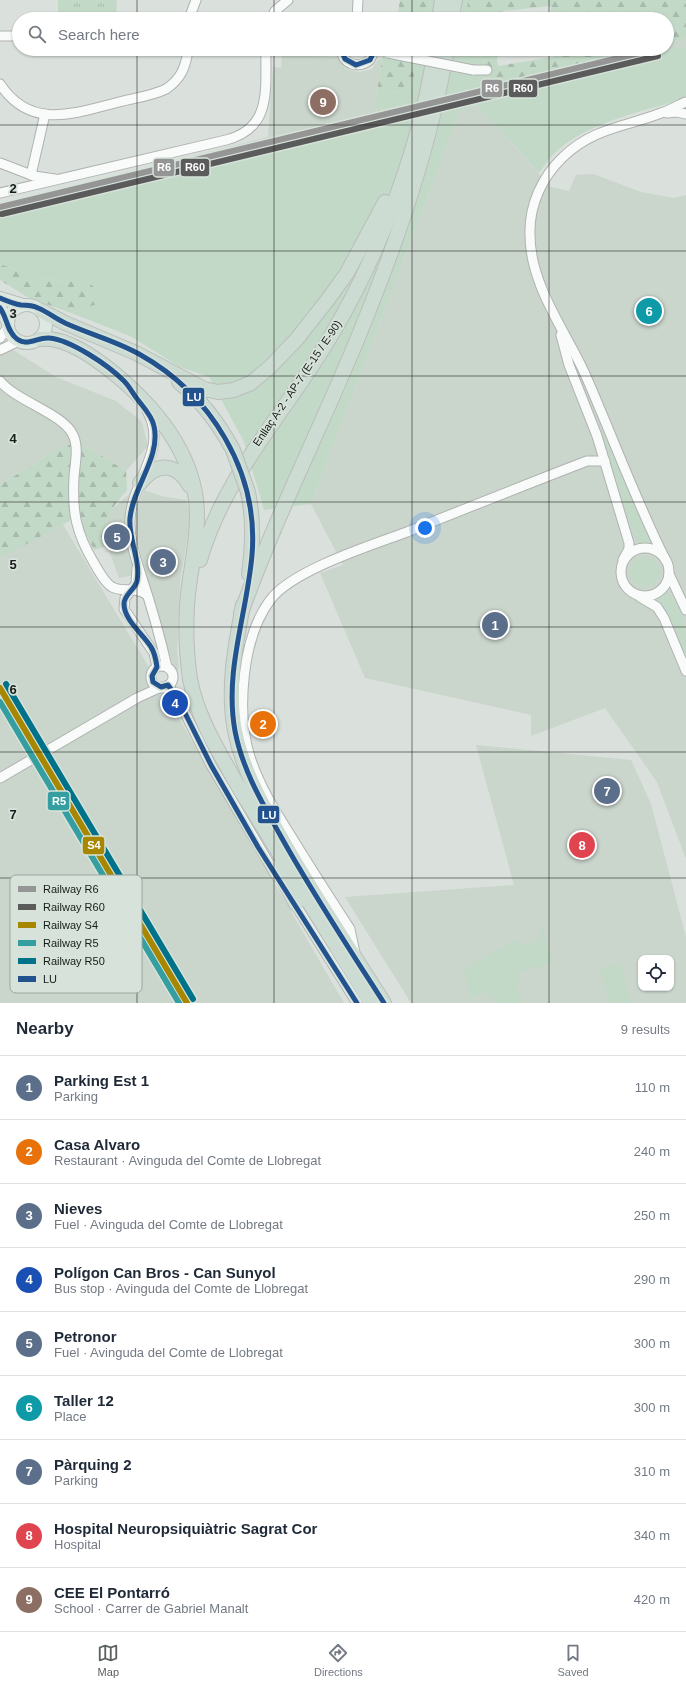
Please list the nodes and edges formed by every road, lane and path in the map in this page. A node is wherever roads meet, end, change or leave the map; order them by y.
1 (196, 0) edge
2 (288, 0) edge
3 (358, 0) edge
4 (442, 0) edge
5 (455, 0) edge
6 (192, 12) edge
7 (274, 12) edge
8 (357, 12) edge
9 (440, 12) edge
10 (453, 12) edge
11 (0, 36) edge
12 (12, 36) edge
13 (187, 56) edge
14 (266, 56) edge
15 (343, 56) edge
16 (372, 56) edge
17 (403, 56) edge
18 (434, 56) edge
19 (445, 56) edge
20 (486, 70) dead end
21 (0, 84) edge
22 (686, 102) edge
23 (661, 113) junction
24 (44, 114) junction
25 (686, 114) edge
26 (415, 136) junction
27 (0, 163) edge
28 (12, 169) junction
29 (30, 175) junction
30 (60, 180) junction
31 (16, 190) junction
32 (0, 193) edge
33 (0, 298) edge
34 (23, 305) junction
35 (0, 308) edge
36 (42, 310) junction
37 (554, 313) junction
38 (8, 325) junction
39 (0, 338) edge
40 (40, 339) junction
41 (19, 341) junction
42 (0, 350) edge
43 (140, 355) junction
44 (0, 382) edge
45 (130, 387) junction
46 (605, 461) junction
47 (140, 483) junction
48 (195, 495) junction
49 (666, 559) junction
50 (623, 560) junction
51 (137, 563) junction
52 (669, 574) junction
53 (131, 589) junction
54 (147, 595) junction
55 (635, 595) junction
56 (686, 610) edge
57 (241, 613) junction
58 (157, 667) junction
59 (167, 667) junction
60 (686, 671) edge
61 (152, 679) junction
62 (165, 686) junction
63 (137, 698) junction
64 (204, 720) junction
65 (0, 778) edge
66 (252, 810) junction
67 (296, 904) junction
68 (356, 959) junction
69 (357, 1003) edge
70 (371, 1003) edge
71 (384, 1003) edge

1 - 6 street
2 - 7 street
3 - 8 street
4 - 9 highway
5 - 10 highway
11 - 12 street
13 - 24 street
14 - 30 street
15 - 16 street
17 - 20 street, bridge
18 - 26 highway, Enllaç A-2 - AP-7 (E-15 / E-90)
19 - 57 highway
21 - 24 street
22 - 23 street
23 - 25 street
23 - 37 street
24 - 29 street
26 - 43 highway
26 - 64 highway, Enllaç A-2 - AP-7 (E-15 / E-90)
27 - 28 street
28 - 29 street
28 - 31 street
29 - 30 street
30 - 31 street
31 - 32 street
33 - 34 main road
34 - 36 main road
34 - 38 main road
35 - 38 main road
36 - 40 main road
36 - 43 highway
37 - 46 street
37 - 49 street
38 - 39 street
38 - 41 main road
40 - 41 main road
40 - 45 highway
41 - 42 street
43 - 57 highway, bridge
44 - 53 street
45 - 47 street
45 - 48 highway
46 - 50 street
46 - 68 street
47 - 48 highway
47 - 51 street
48 - 64 highway
49 - 50 street
49 - 52 street
50 - 55 street
51 - 53 street
51 - 54 street
52 - 55 street
52 - 56 street
53 - 54 street
53 - 58 street
54 - 59 street
55 - 60 street
57 - 68 highway
58 - 59 street
58 - 61 street
59 - 62 street
61 - 62 street
61 - 63 street
62 - 63 street
62 - 67 street
63 - 65 street
64 - 66 highway
66 - 67 highway
66 - 70 highway
67 - 69 street
68 - 71 highway

